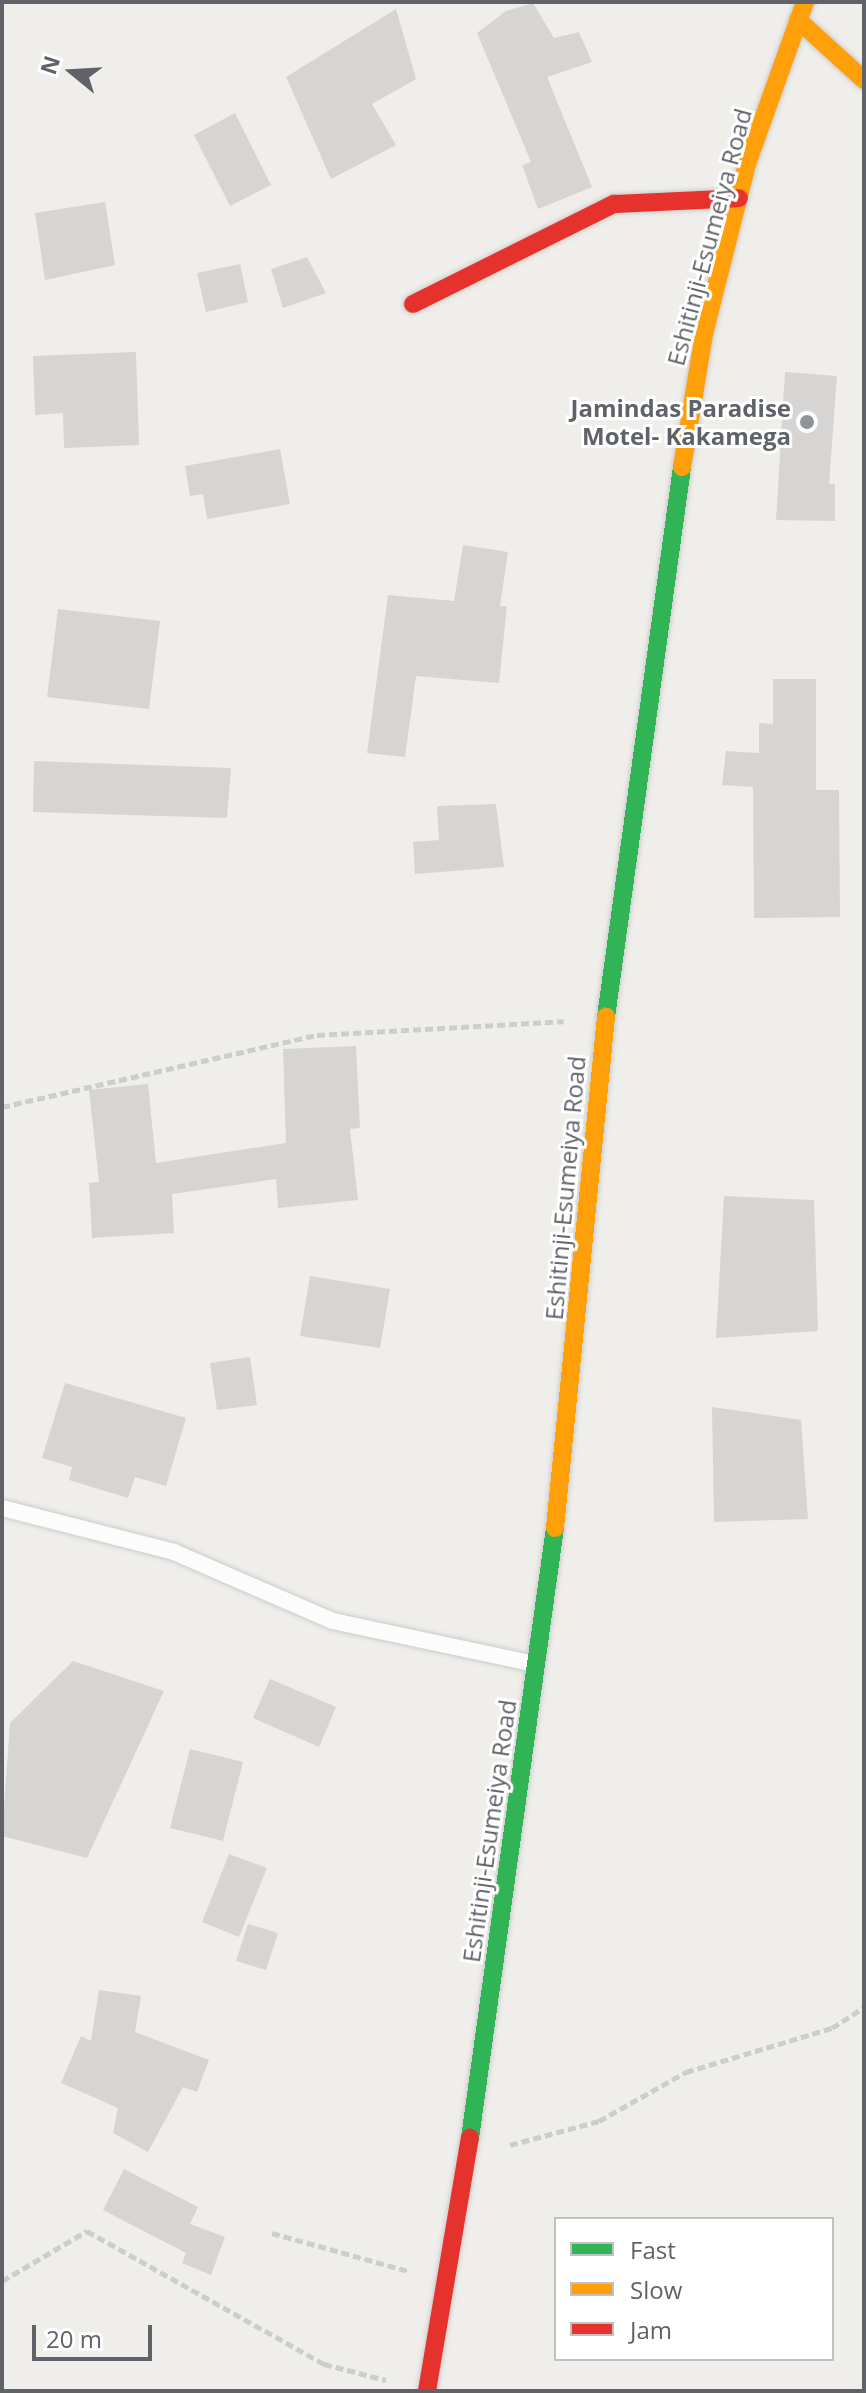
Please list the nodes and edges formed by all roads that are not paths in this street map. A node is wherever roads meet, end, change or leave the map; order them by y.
1 (801, 11) edge
2 (864, 80) edge
3 (739, 198) junction
4 (413, 304) dead end
5 (2, 1508) edge
6 (537, 1665) junction
7 (427, 2391) edge

1 - 2 main road
1 - 3 main road, Eshitinji-Esumeiya Road
3 - 4 main road
3 - 6 main road, Eshitinji-Esumeiya Road
5 - 6 lane
6 - 7 main road, Eshitinji-Esumeiya Road

